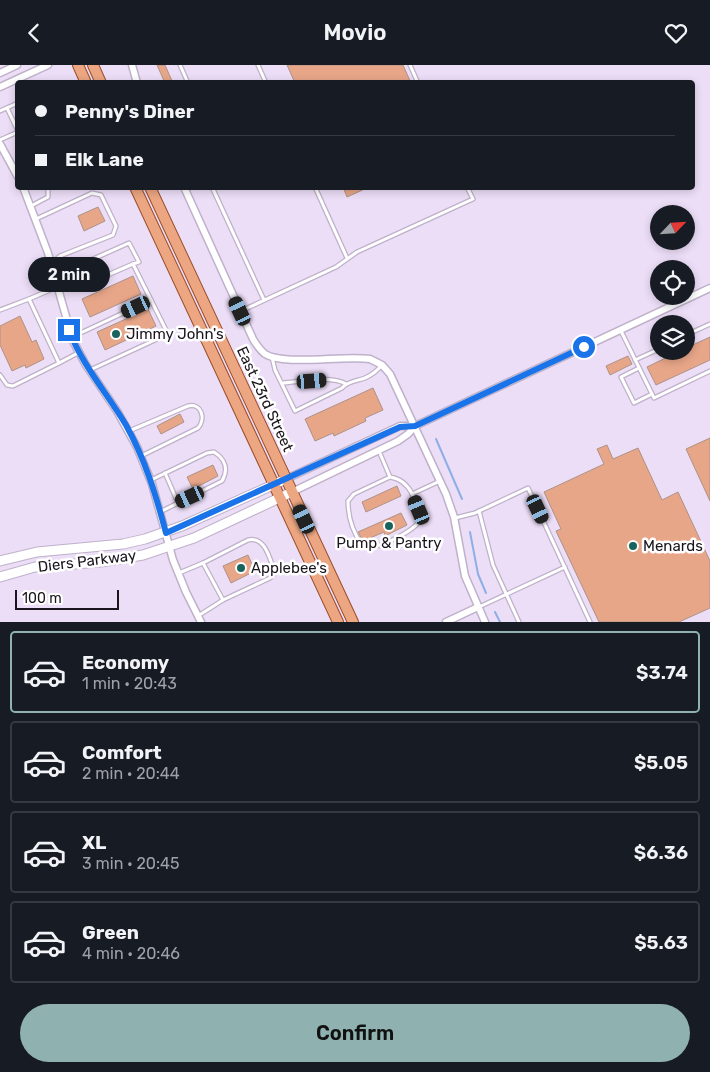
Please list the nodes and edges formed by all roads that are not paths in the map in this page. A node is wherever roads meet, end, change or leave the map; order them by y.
1 (17, 65) edge
2 (48, 65) edge
3 (78, 65) edge
4 (93, 65) edge
5 (132, 65) edge
6 (180, 65) edge
7 (258, 65) edge
8 (410, 65) edge
9 (0, 73) edge
10 (15, 80) edge
11 (15, 80) edge
12 (85, 80) edge
13 (100, 80) edge
14 (136, 80) edge
15 (187, 80) edge
16 (265, 80) edge
17 (417, 80) edge
18 (0, 87) edge
19 (15, 104) edge
20 (7, 108) junction
21 (0, 111) edge
22 (15, 125) edge
23 (15, 133) edge
24 (0, 142) edge
25 (15, 166) edge
26 (24, 190) edge
27 (48, 190) edge
28 (136, 190) edge
29 (151, 190) edge
30 (185, 190) edge
31 (213, 190) edge
32 (316, 190) edge
33 (468, 190) edge
34 (31, 206) junction
35 (36, 219) junction
36 (347, 258) junction
37 (52, 263) junction
38 (133, 264) junction
39 (71, 269) junction
40 (55, 276) junction
41 (58, 287) junction
42 (710, 288) edge
43 (29, 299) junction
44 (151, 300) junction
45 (264, 300) junction
46 (0, 310) edge
47 (240, 311) junction
48 (710, 323) edge
49 (620, 330) junction
50 (695, 330) edge
51 (72, 337) junction
52 (79, 353) junction
53 (650, 353) edge
54 (272, 357) junction
55 (636, 360) junction
56 (59, 363) junction
57 (382, 365) junction
58 (639, 368) junction
59 (90, 371) junction
60 (710, 371) edge
61 (0, 375) edge
62 (282, 383) junction
63 (346, 384) junction
64 (652, 394) junction
65 (415, 426) junction
66 (129, 431) junction
67 (378, 450) junction
68 (141, 456) junction
69 (165, 473) junction
70 (390, 477) junction
71 (286, 479) junction
72 (151, 480) junction
73 (440, 481) junction
74 (273, 484) junction
75 (292, 492) junction
76 (412, 495) junction
77 (280, 498) junction
78 (178, 503) junction
79 (479, 511) junction
80 (160, 512) junction
81 (454, 518) junction
82 (166, 533) junction
83 (169, 547) junction
84 (0, 561) edge
85 (203, 563) junction
86 (564, 567) junction
87 (178, 573) junction
88 (0, 577) edge
89 (506, 594) junction
90 (223, 600) junction
91 (478, 607) junction
92 (199, 619) edge
93 (338, 622) edge
94 (353, 622) edge
95 (446, 622) edge
96 (485, 622) edge
97 (519, 622) edge
98 (590, 622) edge

1 - 9 street
2 - 11 street
3 - 12 main road
4 - 13 main road
5 - 14 street
6 - 15 lane
7 - 16 lane
8 - 17 lane
10 - 18 street
19 - 20 lane
20 - 21 lane
20 - 22 lane
23 - 24 lane
24 - 25 street
26 - 34 street
27 - 34 lane
28 - 74 main road, East 23rd Street
29 - 71 main road, East 23rd Street
30 - 47 street
31 - 45 lane
32 - 36 lane
33 - 36 lane
34 - 35 street
35 - 37 street
35 - 37 lane
36 - 45 lane
37 - 40 street
38 - 39 lane
38 - 39 lane
38 - 44 lane
39 - 40 lane
40 - 41 street
41 - 43 lane
41 - 51 street
42 - 49 street, Diers Parkway
43 - 46 lane
43 - 56 lane
44 - 51 lane
44 - 59 lane
45 - 47 lane
47 - 54 street
48 - 50 lane
49 - 55 lane
49 - 65 street, Diers Parkway
51 - 52 street
52 - 56 lane
52 - 59 street
53 - 55 lane
54 - 57 street
54 - 62 lane
55 - 58 lane
56 - 61 lane
57 - 63 lane
57 - 65 street
58 - 64 lane
58 - 64 lane
59 - 66 street
60 - 64 lane
62 - 63 lane
62 - 63 lane
65 - 67 street, Diers Parkway
65 - 71 street, Diers Parkway
65 - 73 street
66 - 68 street
66 - 68 lane
67 - 70 lane
67 - 75 street, Diers Parkway
68 - 72 street
69 - 72 lane
69 - 78 lane
69 - 78 lane
70 - 76 lane
70 - 76 lane
71 - 74 main road, Diers Parkway
71 - 75 main road, East 23rd Street
72 - 80 street
73 - 76 lane
73 - 81 street
74 - 77 main road, East 23rd Street
74 - 82 main road, Diers Parkway
75 - 77 main road, Diers Parkway
75 - 94 main road, East 23rd Street
77 - 83 main road, Diers Parkway
77 - 93 main road, East 23rd Street
78 - 80 lane
79 - 81 lane
79 - 86 lane
79 - 89 lane
80 - 82 street
81 - 91 street
82 - 83 street
82 - 84 main road, Diers Parkway
83 - 87 street
83 - 88 main road, Diers Parkway
85 - 87 lane
85 - 90 lane
85 - 90 lane
86 - 89 lane
86 - 98 lane
87 - 92 street
89 - 91 lane
89 - 97 lane
90 - 92 lane
91 - 95 street
91 - 96 street

